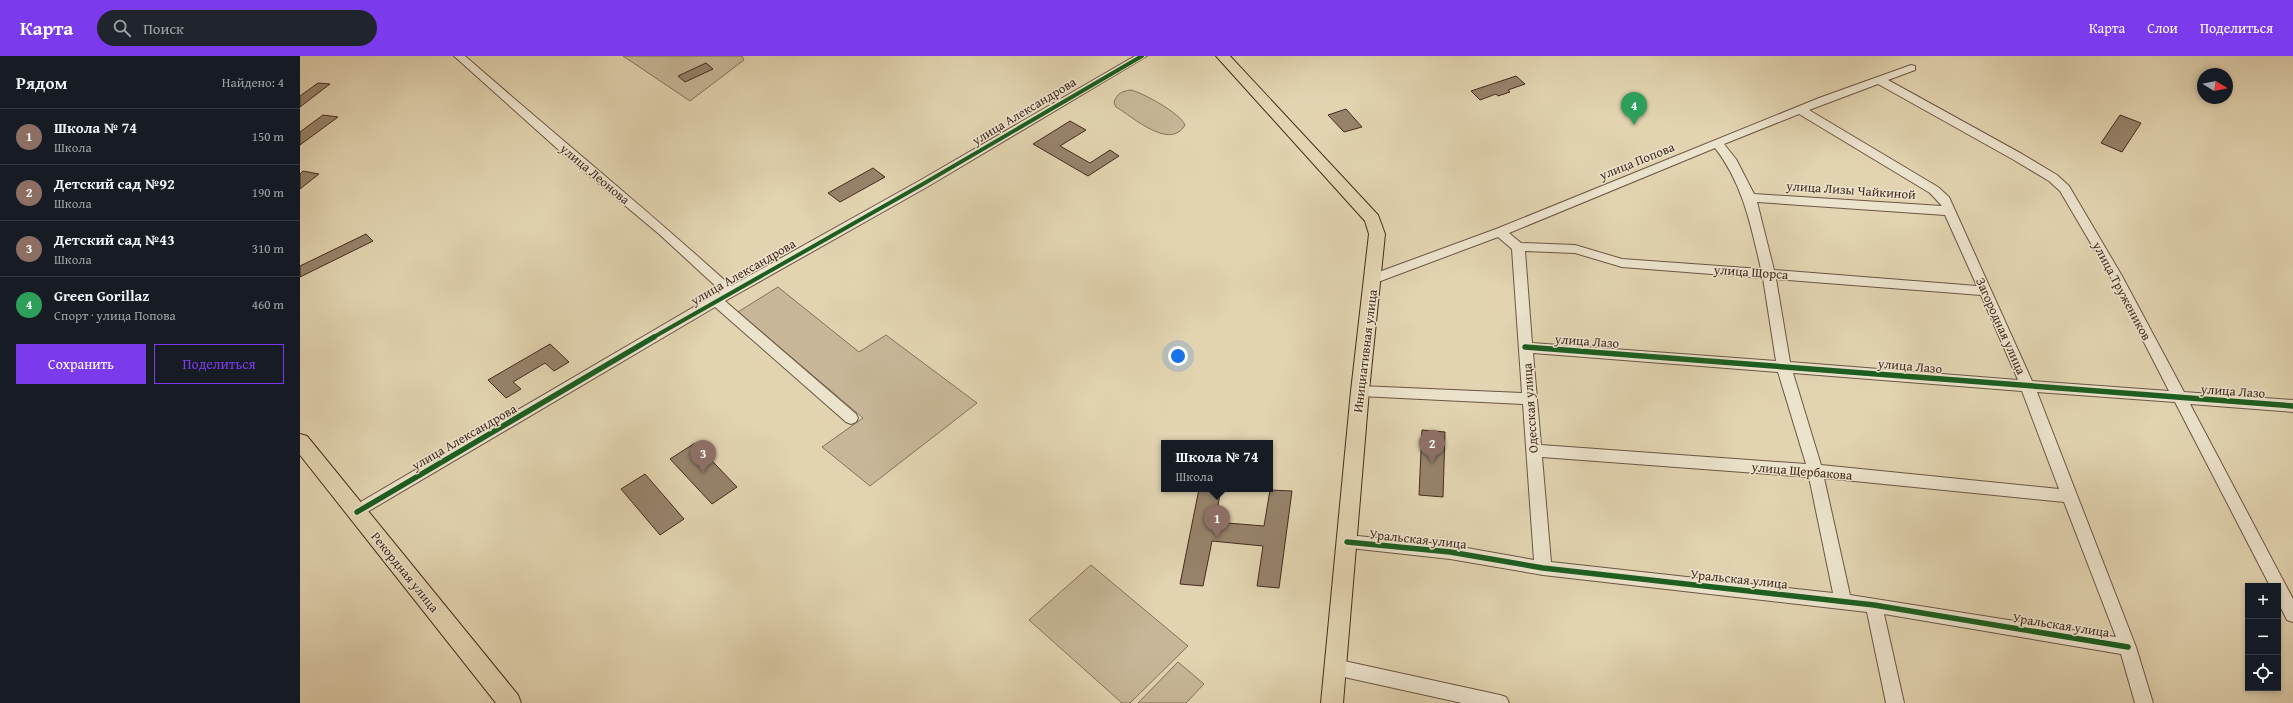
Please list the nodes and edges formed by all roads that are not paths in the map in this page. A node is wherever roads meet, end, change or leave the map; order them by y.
1 (459, 56) edge
2 (1142, 56) edge
3 (1223, 56) edge
4 (1911, 68) dead end
5 (1878, 79) junction
6 (1801, 110) junction
7 (1718, 144) junction
8 (1750, 198) junction
9 (1951, 211) junction
10 (1500, 232) junction
11 (1518, 247) junction
12 (1769, 274) junction
13 (1373, 279) junction
14 (1985, 291) junction
15 (730, 292) junction
16 (716, 300) junction
17 (1525, 347) junction
18 (1784, 367) junction
19 (2028, 387) junction
20 (1360, 391) junction
21 (1530, 399) junction
22 (2179, 399) junction
23 (2293, 406) edge
24 (851, 418) dead end
25 (300, 441) edge
26 (1533, 450) junction
27 (1815, 471) junction
28 (2071, 496) junction
29 (356, 512) junction
30 (1347, 542) junction
31 (1543, 568) junction
32 (2276, 583) edge
33 (2281, 592) edge
34 (1843, 601) junction
35 (1874, 605) junction
36 (2293, 615) edge
37 (2128, 648) junction
38 (1335, 667) junction
39 (510, 703) edge
40 (1332, 703) edge
41 (1500, 703) edge
42 (1895, 703) edge
43 (2144, 703) edge

1 - 15 street, улица Леонова
2 - 15 street, улица Александрова
3 - 13 main road, Инициативная улица
4 - 5 street, улица Попова
5 - 6 street, улица Попова
5 - 22 street, улица Тружеников
6 - 7 street, улица Попова
6 - 9 street, Загородная улица
7 - 8 street
7 - 10 street, улица Попова
8 - 9 street, улица Лизы Чайкиной
8 - 12 street
9 - 14 street, Загородная улица
10 - 11 street
10 - 13 street, улица Попова
11 - 12 street, улица Щорса
11 - 17 street, Одесская улица
12 - 14 street, улица Щорса
12 - 18 street
13 - 20 main road, Инициативная улица
14 - 19 street, Загородная улица
15 - 16 street, улица Александрова
16 - 24 street
16 - 29 street, улица Александрова
17 - 18 street, улица Лазо
17 - 21 street, Одесская улица
18 - 19 street, улица Лазо
18 - 27 street
19 - 22 street, улица Лазо
19 - 28 street, Загородная улица
20 - 21 street
20 - 30 main road, Инициативная улица
21 - 26 street, Одесская улица
22 - 23 street, улица Лазо
22 - 32 street, улица Тружеников
25 - 29 main road, Рекордная улица
26 - 27 street, улица Щербакова
26 - 31 street, Одесская улица
27 - 28 street, улица Щербакова
27 - 34 street
28 - 37 street, Загородная улица
29 - 39 main road, Рекордная улица
30 - 31 street, Уральская улица
30 - 38 main road, Инициативная улица
31 - 34 street, Уральская улица
33 - 36 street, улица Тружеников
34 - 35 street, Уральская улица
35 - 37 street, Уральская улица
35 - 42 street
37 - 43 street, Загородная улица
38 - 40 main road, Инициативная улица
38 - 41 street

